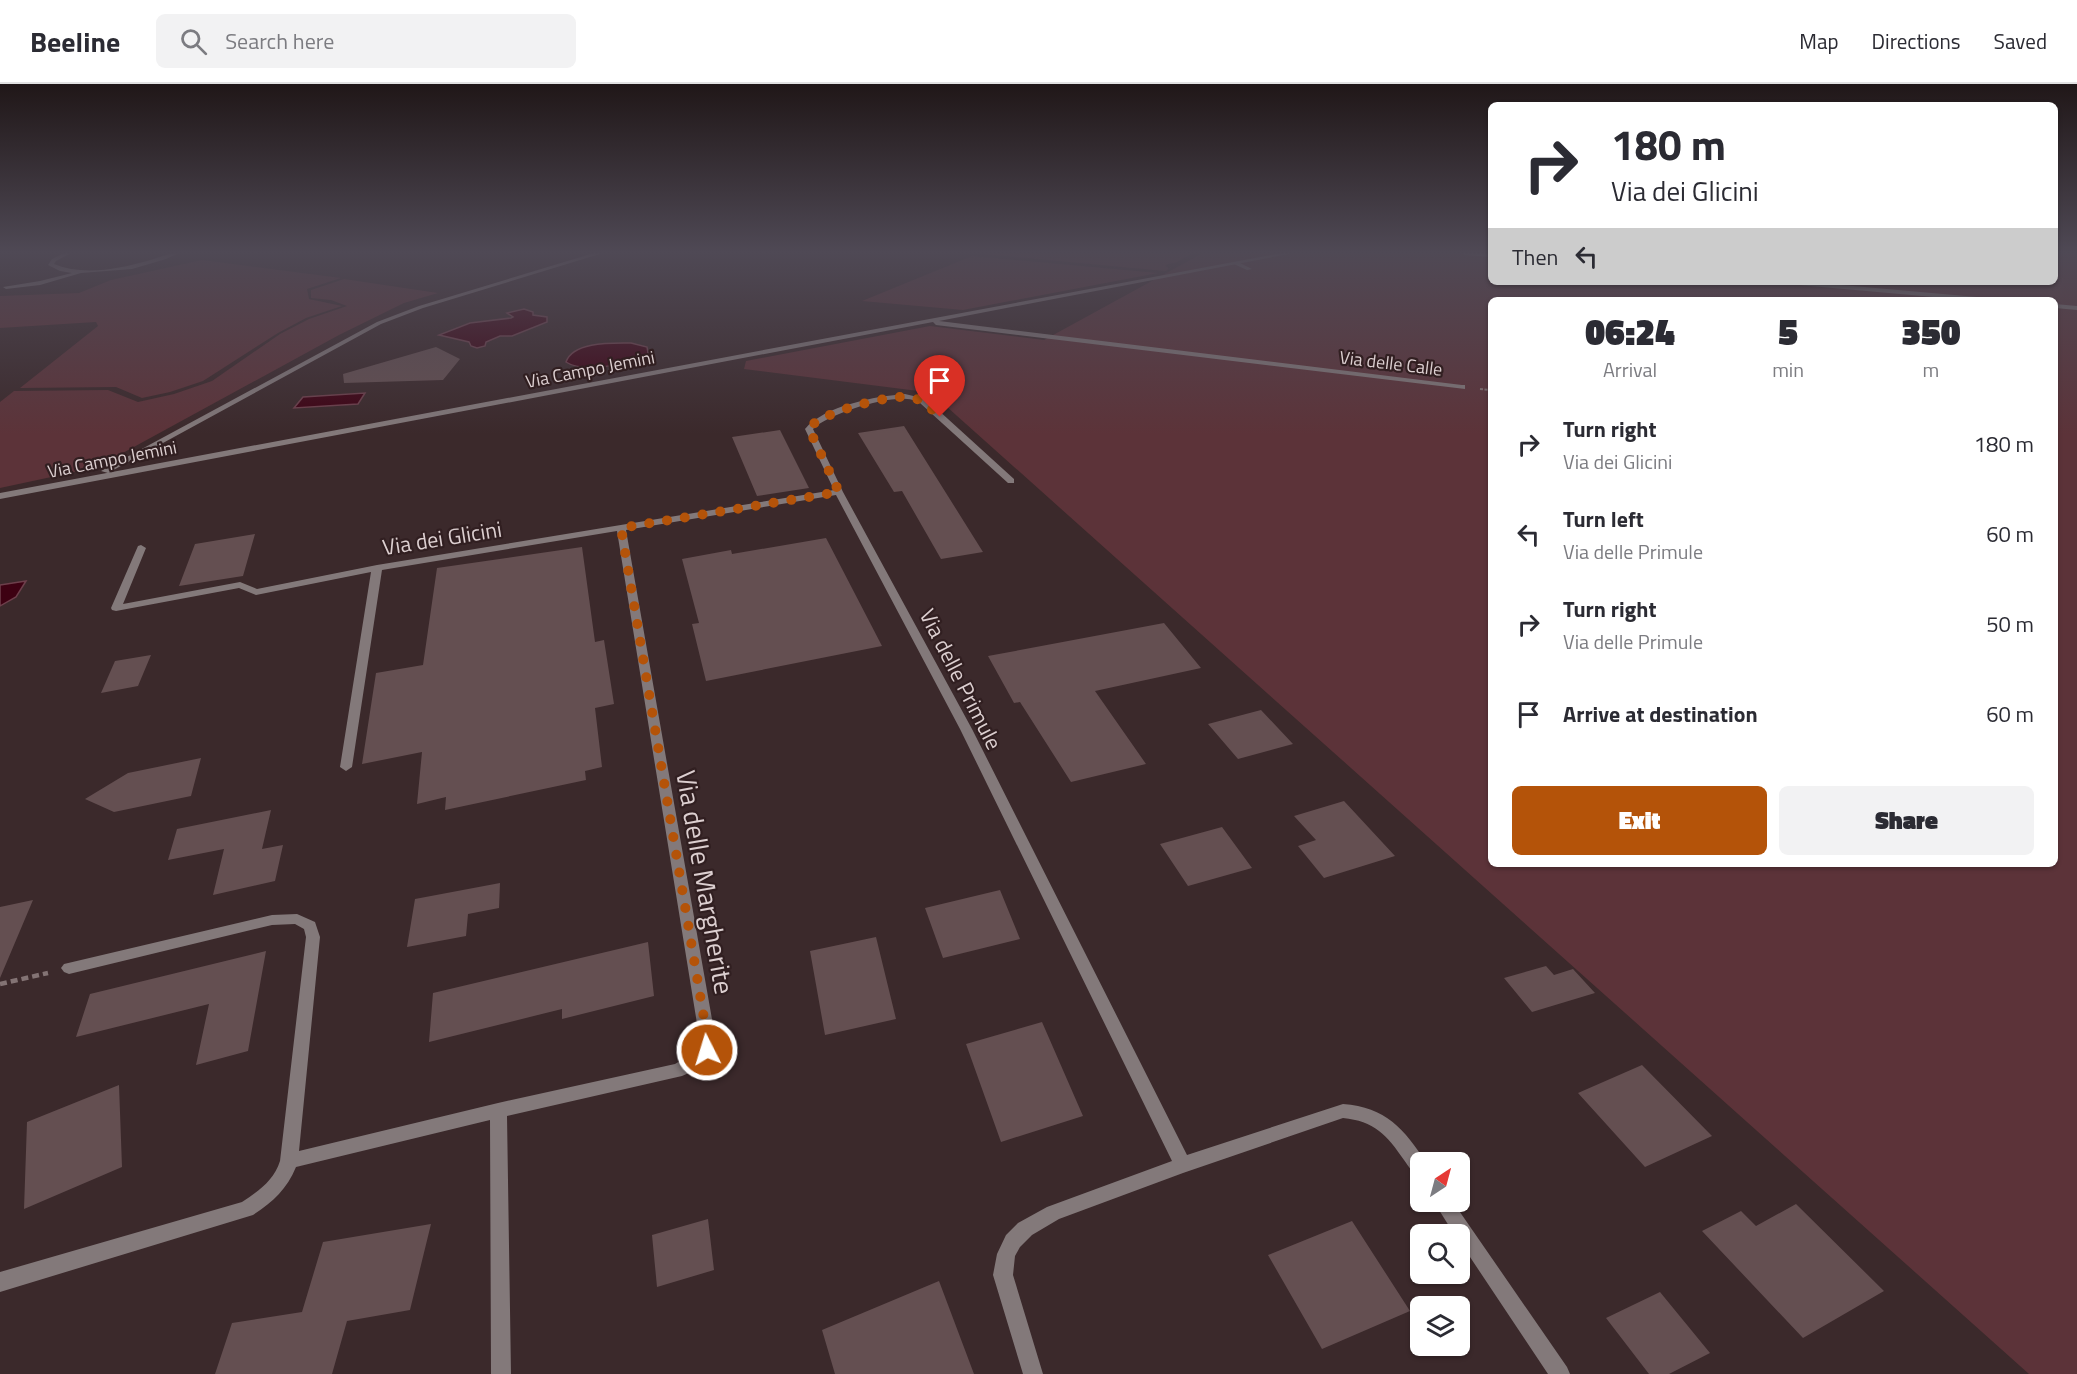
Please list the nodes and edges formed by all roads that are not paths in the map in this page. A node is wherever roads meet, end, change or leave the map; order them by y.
1 (405, 313) edge
2 (970, 313) edge
3 (923, 322) junction
4 (1462, 387) dead end
5 (94, 477) junction
6 (1011, 482) dead end
7 (839, 492) junction
8 (0, 496) edge
9 (621, 528) junction
10 (141, 548) dead end
11 (377, 568) junction
12 (346, 767) dead end
13 (69, 968) road end
14 (498, 1110) junction
15 (1410, 1152) edge
16 (289, 1161) junction
17 (1183, 1165) junction
18 (1450, 1212) edge
19 (0, 1282) edge
20 (501, 1374) edge
21 (1033, 1374) edge
22 (1560, 1374) edge

1 - 5 street
2 - 3 street, Via Campo Jemini
3 - 4 street, Via delle Calle
3 - 5 street, Via Campo Jemini
5 - 8 street, Via Campo Jemini
6 - 7 street, Via delle Primule
7 - 9 street, Via dei Glicini
7 - 17 street, Via delle Primule
9 - 11 street, Via dei Glicini
9 - 14 street, Via delle Margherite
10 - 11 street, Via dei Glicini
11 - 12 street
13 - 16 street
14 - 16 street
14 - 20 street
15 - 17 street
16 - 19 street
17 - 21 street
18 - 22 street

